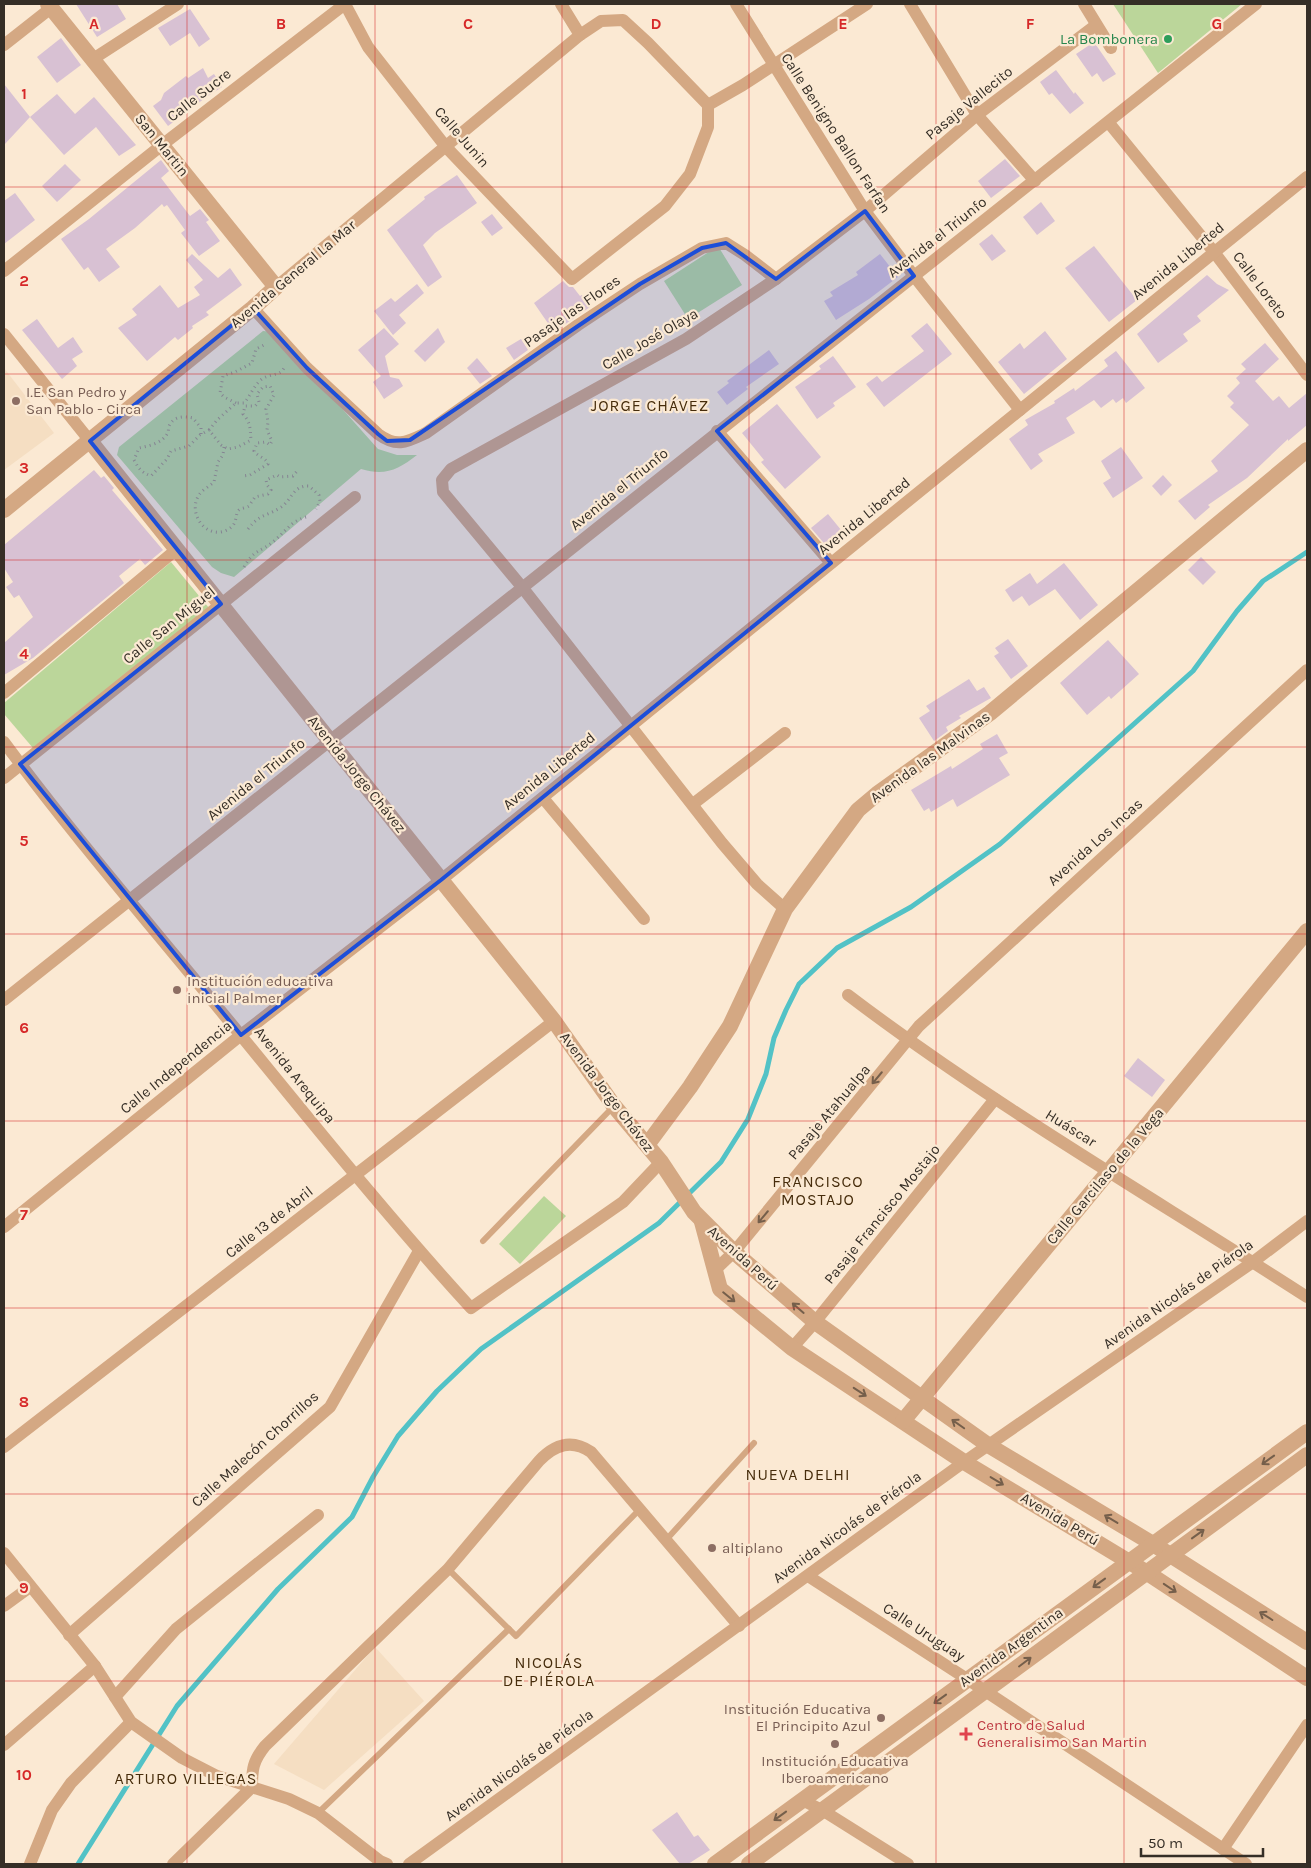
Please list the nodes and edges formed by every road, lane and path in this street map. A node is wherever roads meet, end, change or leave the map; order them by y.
1 (178, 4) edge
2 (345, 4) edge
3 (560, 4) edge
4 (736, 4) edge
5 (867, 4) edge
6 (910, 4) edge
7 (1084, 4) edge
8 (1256, 4) edge
9 (50, 6) edge
10 (1096, 25) junction
11 (580, 35) junction
12 (4, 45) edge
13 (1111, 48) dead end
14 (93, 60) junction
15 (773, 65) junction
16 (708, 106) junction
17 (977, 115) junction
18 (1108, 123) junction
19 (162, 145) junction
20 (446, 147) junction
21 (1307, 177) edge
22 (1035, 181) junction
23 (866, 211) junction
24 (1214, 252) junction
25 (4, 271) edge
26 (914, 276) junction
27 (776, 279) junction
28 (276, 287) junction
29 (254, 308) junction
30 (4, 334) edge
31 (270, 343) dead end
32 (286, 356) dead end
33 (1307, 375) edge
34 (236, 403) junction
35 (1020, 410) junction
36 (209, 430) junction
37 (717, 431) junction
38 (201, 434) junction
39 (90, 441) junction
40 (224, 447) junction
41 (1307, 450) edge
42 (298, 470) dead end
43 (243, 476) dead end
44 (355, 497) dead end
45 (4, 510) edge
46 (248, 528) dead end
47 (177, 550) junction
48 (831, 563) junction
49 (240, 570) dead end
50 (522, 587) junction
51 (221, 604) junction
52 (1307, 670) edge
53 (4, 692) edge
54 (631, 724) junction
55 (785, 733) dead end
56 (330, 741) junction
57 (4, 742) edge
58 (20, 764) junction
59 (4, 778) edge
60 (543, 798) junction
61 (693, 804) junction
62 (441, 880) junction
63 (130, 900) junction
64 (784, 909) junction
65 (644, 919) dead end
66 (1307, 931) edge
67 (848, 996) dead end
68 (4, 1000) edge
69 (554, 1021) junction
70 (241, 1035) junction
71 (908, 1041) junction
72 (995, 1099) junction
73 (614, 1106) junction
74 (647, 1145) junction
75 (665, 1168) junction
76 (1109, 1171) junction
77 (356, 1175) junction
78 (698, 1216) junction
79 (1307, 1222) edge
80 (4, 1227) edge
81 (483, 1241) dead end
82 (419, 1251) junction
83 (734, 1252) junction
84 (1253, 1262) junction
85 (715, 1270) junction
86 (1307, 1297) edge
87 (815, 1322) junction
88 (792, 1348) junction
89 (922, 1398) junction
90 (903, 1421) junction
91 (1307, 1432) edge
92 (754, 1443) dead end
93 (988, 1445) junction
94 (4, 1447) edge
95 (1307, 1455) edge
96 (964, 1462) junction
97 (640, 1509) junction
98 (318, 1515) dead end
99 (666, 1540) junction
100 (1152, 1544) junction
101 (4, 1554) edge
102 (1169, 1555) junction
103 (1129, 1561) junction
104 (448, 1569) junction
105 (1146, 1572) junction
106 (808, 1576) junction
107 (30, 1587) junction
108 (4, 1606) edge
109 (739, 1626) junction
110 (509, 1629) junction
111 (69, 1635) junction
112 (1307, 1642) edge
113 (94, 1666) junction
114 (1307, 1678) edge
115 (967, 1679) junction
116 (986, 1692) junction
117 (115, 1696) junction
118 (135, 1725) junction
119 (1307, 1725) edge
120 (4, 1745) edge
121 (858, 1759) junction
122 (872, 1774) junction
123 (252, 1787) junction
124 (802, 1800) junction
125 (822, 1810) junction
126 (318, 1813) junction
127 (1223, 1850) junction
128 (30, 1864) edge
129 (173, 1864) edge
130 (387, 1864) edge
131 (409, 1864) edge
132 (715, 1864) edge
133 (749, 1864) edge
134 (908, 1864) edge
135 (1246, 1864) edge

1 - 14 street
2 - 19 street, Calle Sucre
2 - 20 street, Calle Junin
3 - 11 street
4 - 15 street, Calle Benigno Ballon Farfan
5 - 15 street
6 - 17 street
7 - 10 street
8 - 18 street, Avenida el Triunfo
9 - 12 street
9 - 14 street, San Martin
10 - 13 street
10 - 17 street, Pasaje Vallecito
11 - 16 street, Avenida General La Mar
11 - 20 street, Avenida General La Mar
14 - 19 street, San Martin
15 - 16 street
15 - 23 street, Calle Benigno Ballon Farfan
16 - 20 street, Calle Junin
17 - 22 street
17 - 23 street, Pasaje Vallecito
18 - 22 street, Avenida el Triunfo
18 - 24 street, Calle Loreto
19 - 25 street, Calle Sucre
19 - 28 street, San Martin
20 - 28 street, Avenida General La Mar
21 - 24 street, Avenida Liberted
22 - 26 street, Avenida el Triunfo
23 - 26 street, Calle Benigno Ballon Farfan
23 - 27 street, Calle José Olaya
24 - 33 street, Calle Loreto
24 - 35 street, Avenida Liberted
26 - 35 street, Calle Benigno Ballon Farfan
26 - 37 street, Avenida el Triunfo
27 - 29 street, Pasaje las Flores
27 - 50 street, Calle José Olaya
28 - 29 street, Avenida General La Mar
29 - 39 street, Avenida General La Mar
30 - 39 street, Avenida Jorge Chávez
31 - 34 path
32 - 34 path
34 - 36 path
35 - 48 street, Avenida Liberted
36 - 38 path
36 - 40 path
37 - 48 street
37 - 50 street, Avenida el Triunfo
38 - 38 path
39 - 45 street, Avenida General La Mar
39 - 47 street, Avenida Jorge Chávez
40 - 42 path
40 - 43 path
41 - 64 street, Avenida las Malvinas
44 - 51 street, Calle San Miguel
46 - 49 path
47 - 51 street, Avenida Jorge Chávez
47 - 53 street
48 - 54 street, Avenida Liberted
50 - 54 street
50 - 56 street, Avenida el Triunfo
51 - 56 street, Avenida Jorge Chávez
51 - 58 street, Calle San Miguel
52 - 71 street, Avenida Los Incas
54 - 60 street, Avenida Liberted
54 - 61 street
55 - 61 street
56 - 62 street, Avenida Jorge Chávez
56 - 63 street, Avenida el Triunfo
57 - 58 street, Avenida Arequipa
58 - 59 street, Calle San Miguel
58 - 63 street, Avenida Arequipa
60 - 62 street, Avenida Liberted
60 - 65 street
61 - 64 street
62 - 69 street, Avenida Jorge Chávez
62 - 70 street, Calle Independencia
63 - 68 street, Avenida el Triunfo
63 - 70 street, Avenida Arequipa
64 - 74 street, Avenida las Malvinas
66 - 76 street, Calle Garcilaso de la Vega
67 - 71 street, Huáscar
69 - 73 street, Avenida Jorge Chávez
69 - 77 street, Calle 13 de Abril
70 - 77 street, Avenida Arequipa
70 - 80 street, Calle Independencia
71 - 72 street, Huáscar
71 -> 83 street, Pasaje Atahualpa
72 - 76 street, Huáscar
72 - 87 street, Pasaje Francisco Mostajo
73 - 74 street, Avenida Jorge Chávez
73 - 81 lane
74 - 75 street, Avenida Jorge Chávez
75 - 78 street, Avenida Jorge Chávez
75 - 82 street, Avenida Arequipa
76 - 84 street, Huáscar
76 - 89 street, Calle Garcilaso de la Vega
77 - 82 street, Avenida Arequipa
77 - 94 street, Calle 13 de Abril
78 - 83 street, Avenida Perú
78 - 85 street, Avenida Perú
79 - 84 street, Avenida Nicolás de Piérola
82 - 111 street, Calle Malecón Chorrillos
83 - 85 street, Pasaje Atahualpa
87 -> 83 street, Avenida Perú
84 - 86 street, Huáscar
84 - 93 street, Avenida Nicolás de Piérola
85 -> 88 street, Avenida Perú
87 - 88 street, Pasaje Francisco Mostajo
87 - 89 street, Avenida Perú
88 -> 90 street, Avenida Perú
89 - 90 street, Calle Garcilaso de la Vega
93 -> 89 street, Avenida Perú
90 - 96 street, Avenida Perú
91 -> 100 street, Avenida Argentina
92 - 99 lane
93 - 96 street, Avenida Nicolás de Piérola
100 -> 93 street, Avenida Perú
102 -> 95 street, Avenida Argentina
96 -> 103 street, Avenida Perú
96 - 106 street, Avenida Nicolás de Piérola
97 - 99 street
97 - 104 street
97 - 110 lane
98 - 117 street
99 - 109 street
100 - 102 street, Avenida Perú
100 - 103 street, Avenida Argentina
101 - 107 street
102 - 105 street, Avenida Argentina
112 -> 102 street, Avenida Perú
103 - 105 street, Avenida Perú
103 -> 115 street, Avenida Argentina
104 - 110 lane
104 - 123 street
105 -> 114 street, Avenida Perú
116 -> 105 street, Avenida Argentina
106 - 109 street, Avenida Nicolás de Piérola
106 - 115 street, Calle Uruguay
107 - 108 street
107 - 111 street
109 - 131 street, Avenida Nicolás de Piérola
110 - 126 lane
111 - 113 street
113 - 117 street
113 - 120 street
115 - 116 street, Calle Uruguay
115 -> 121 street, Avenida Argentina
116 - 122 street, Avenida Argentina
116 - 127 street, Calle Uruguay
117 - 118 street
118 - 123 street
118 - 128 street
119 - 127 street
121 - 122 street
121 - 124 street, Avenida Argentina
122 - 125 street, Avenida Argentina
123 - 126 street
123 - 129 street
124 - 125 street
124 -> 132 street, Avenida Argentina
125 - 133 street, Avenida Argentina
125 - 134 street
126 - 130 street
127 - 135 street, Calle Uruguay

